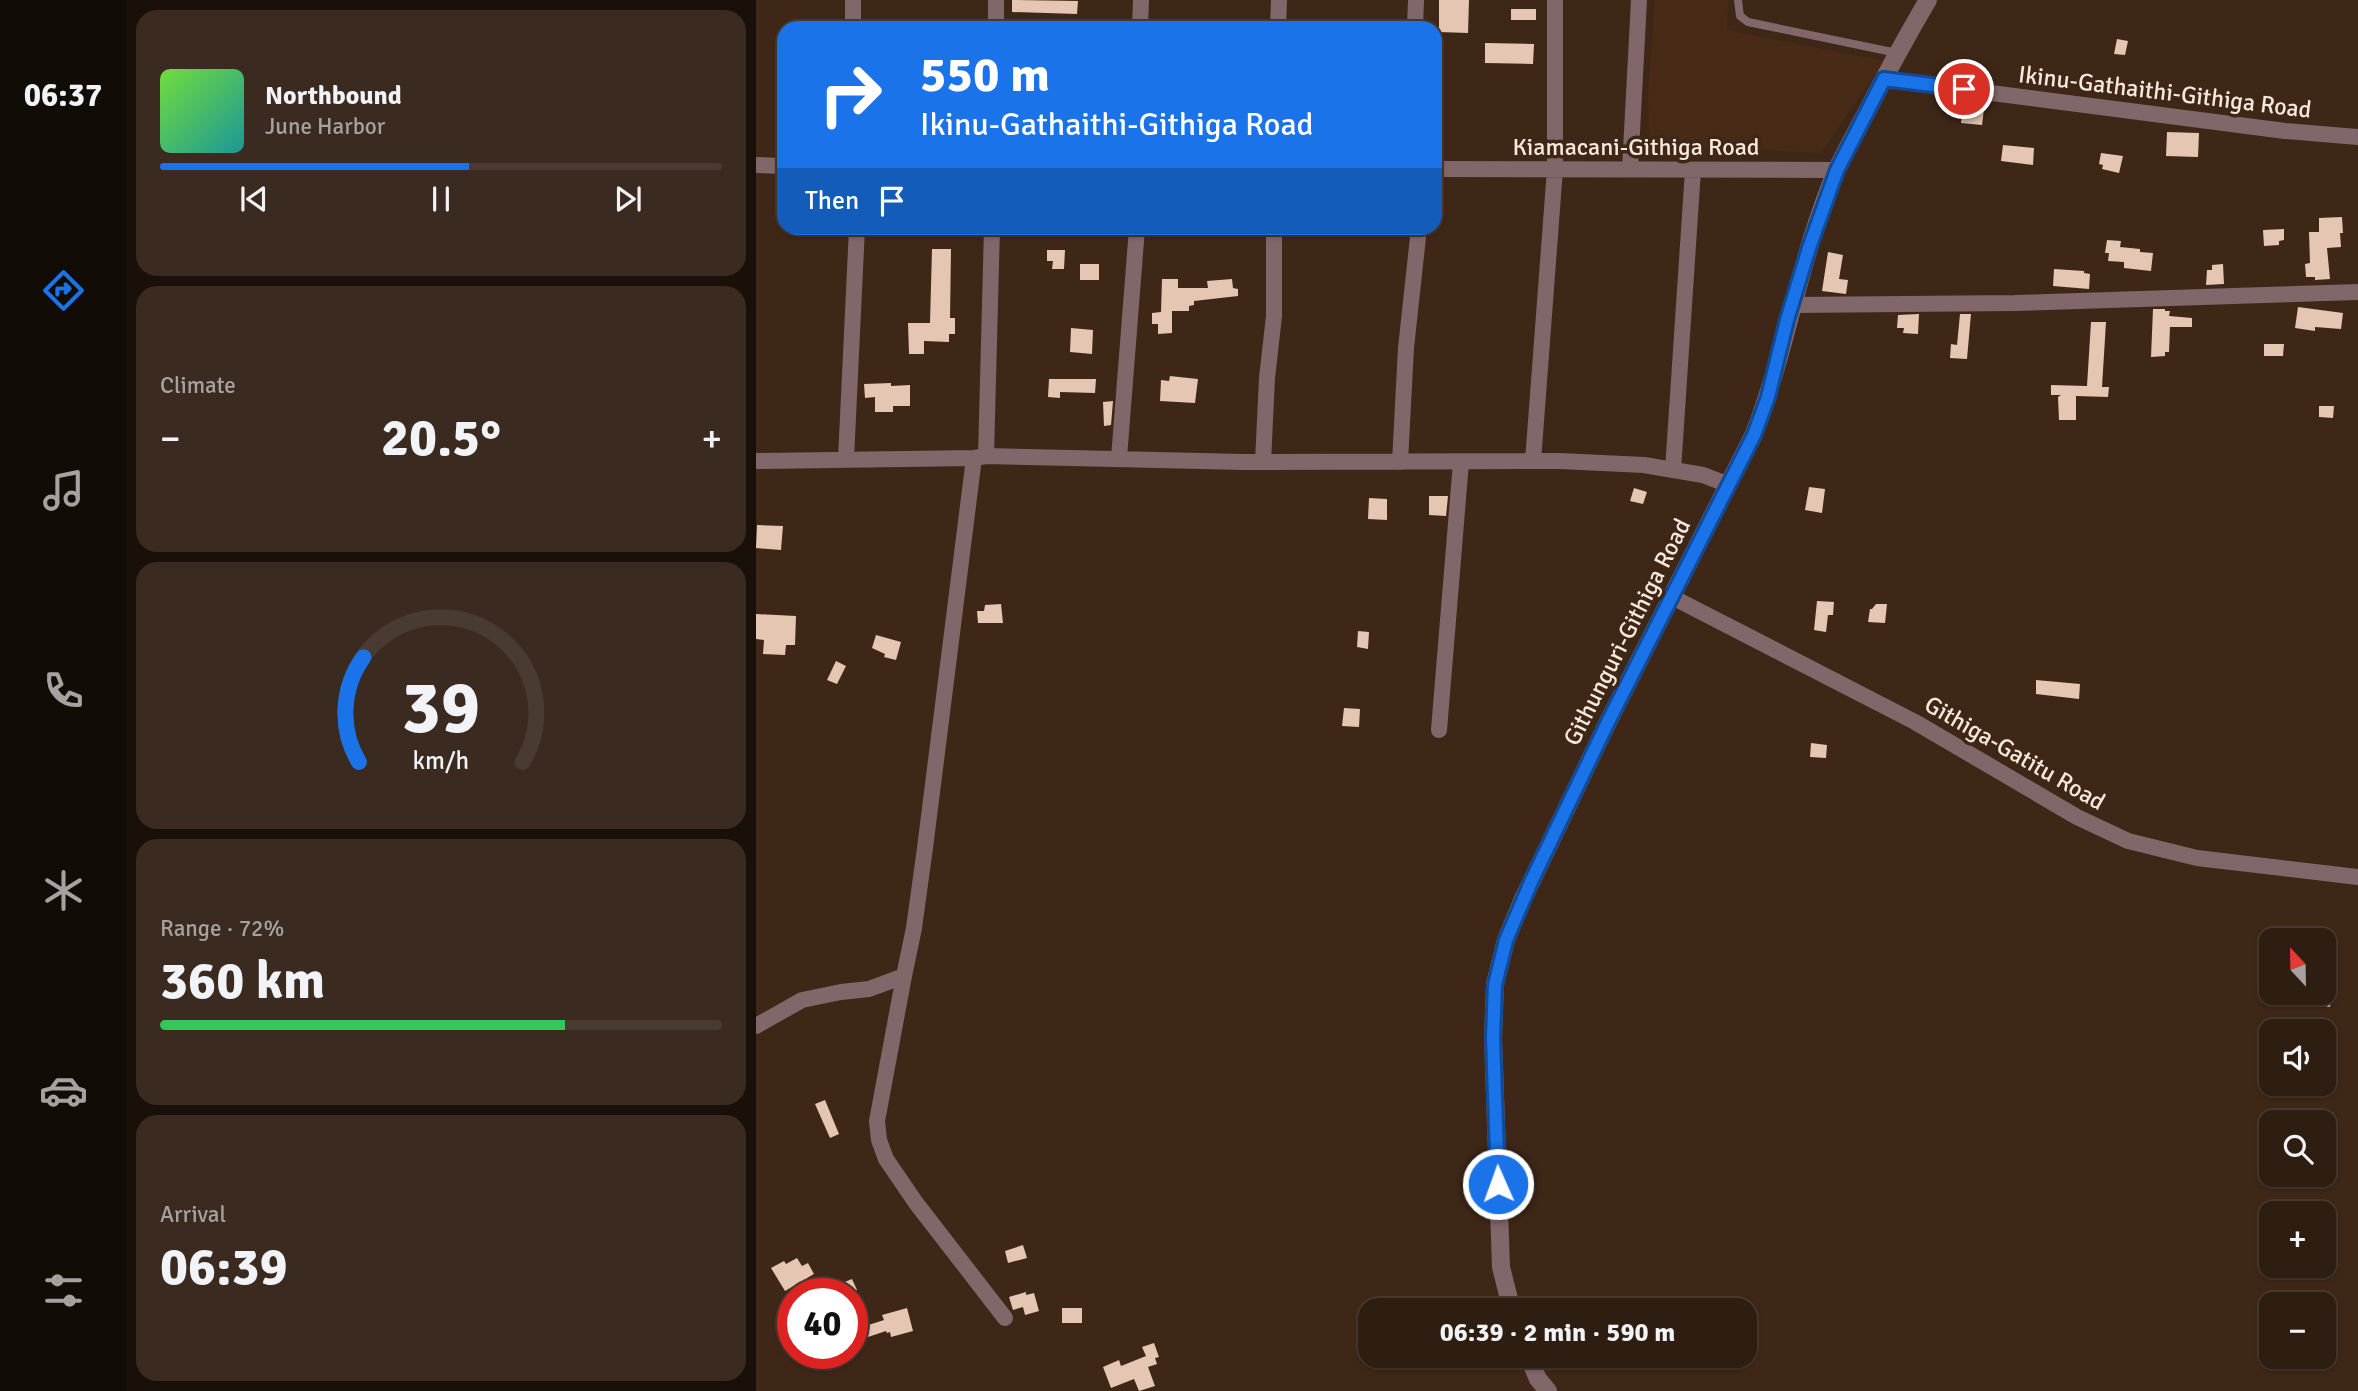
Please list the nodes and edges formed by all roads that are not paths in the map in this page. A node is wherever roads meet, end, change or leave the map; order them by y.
1 (853, 0) edge
2 (996, 0) edge
3 (1141, 0) edge
4 (1279, 0) edge
5 (1416, 0) edge
6 (1555, 0) edge
7 (1639, 0) edge
8 (1738, 0) edge
9 (1928, 0) edge
10 (853, 21) edge
11 (996, 21) edge
12 (1140, 21) edge
13 (1278, 21) edge
14 (1415, 21) edge
15 (1897, 53) junction
16 (1884, 79) junction
17 (2358, 137) edge
18 (756, 165) edge
19 (777, 166) edge
20 (1442, 169) edge
21 (1555, 169) junction
22 (1630, 170) junction
23 (1693, 170) junction
24 (1837, 170) junction
25 (858, 235) edge
26 (992, 235) edge
27 (1137, 235) edge
28 (1274, 235) edge
29 (1418, 235) edge
30 (2358, 292) edge
31 (1792, 305) junction
32 (980, 457) junction
33 (1119, 458) junction
34 (846, 459) junction
35 (756, 461) edge
36 (1534, 461) junction
37 (1263, 462) junction
38 (1401, 462) junction
39 (1461, 462) junction
40 (1673, 470) junction
41 (1729, 485) junction
42 (1672, 597) junction
43 (1439, 730) dead end
44 (2358, 877) edge
45 (904, 976) junction
46 (756, 1027) edge
47 (1509, 1298) edge
48 (1005, 1318) dead end
49 (1533, 1368) edge
50 (1548, 1391) edge

1 - 10 street
2 - 11 street
3 - 12 street
4 - 13 street
5 - 14 street
6 - 21 street
7 - 22 street
8 - 15 lane
9 - 15 street, Githunguri-Githiga Road
15 - 16 street, Githunguri-Githiga Road
16 - 17 street, Ikinu-Gathaithi-Githiga Road
16 - 24 street, Githunguri-Githiga Road
18 - 19 street
20 - 21 street, Kiamacani-Githiga Road
21 - 22 street, Kiamacani-Githiga Road
21 - 36 street
22 - 23 street, Kiamacani-Githiga Road
23 - 24 street, Kiamacani-Githiga Road
23 - 40 street
24 - 31 street, Githunguri-Githiga Road
25 - 34 street
26 - 32 street
27 - 33 street
28 - 37 street
29 - 38 street
30 - 31 street
31 - 41 street, Githunguri-Githiga Road
32 - 33 street
32 - 34 street
32 - 45 street
33 - 37 street
34 - 35 street
36 - 39 street
36 - 40 street
37 - 38 street
38 - 39 street
39 - 43 street
40 - 41 street
41 - 42 street, Githunguri-Githiga Road
42 - 44 street, Githiga-Gatitu Road
42 - 47 street, Githunguri-Githiga Road
45 - 46 street
45 - 48 street
49 - 50 street

